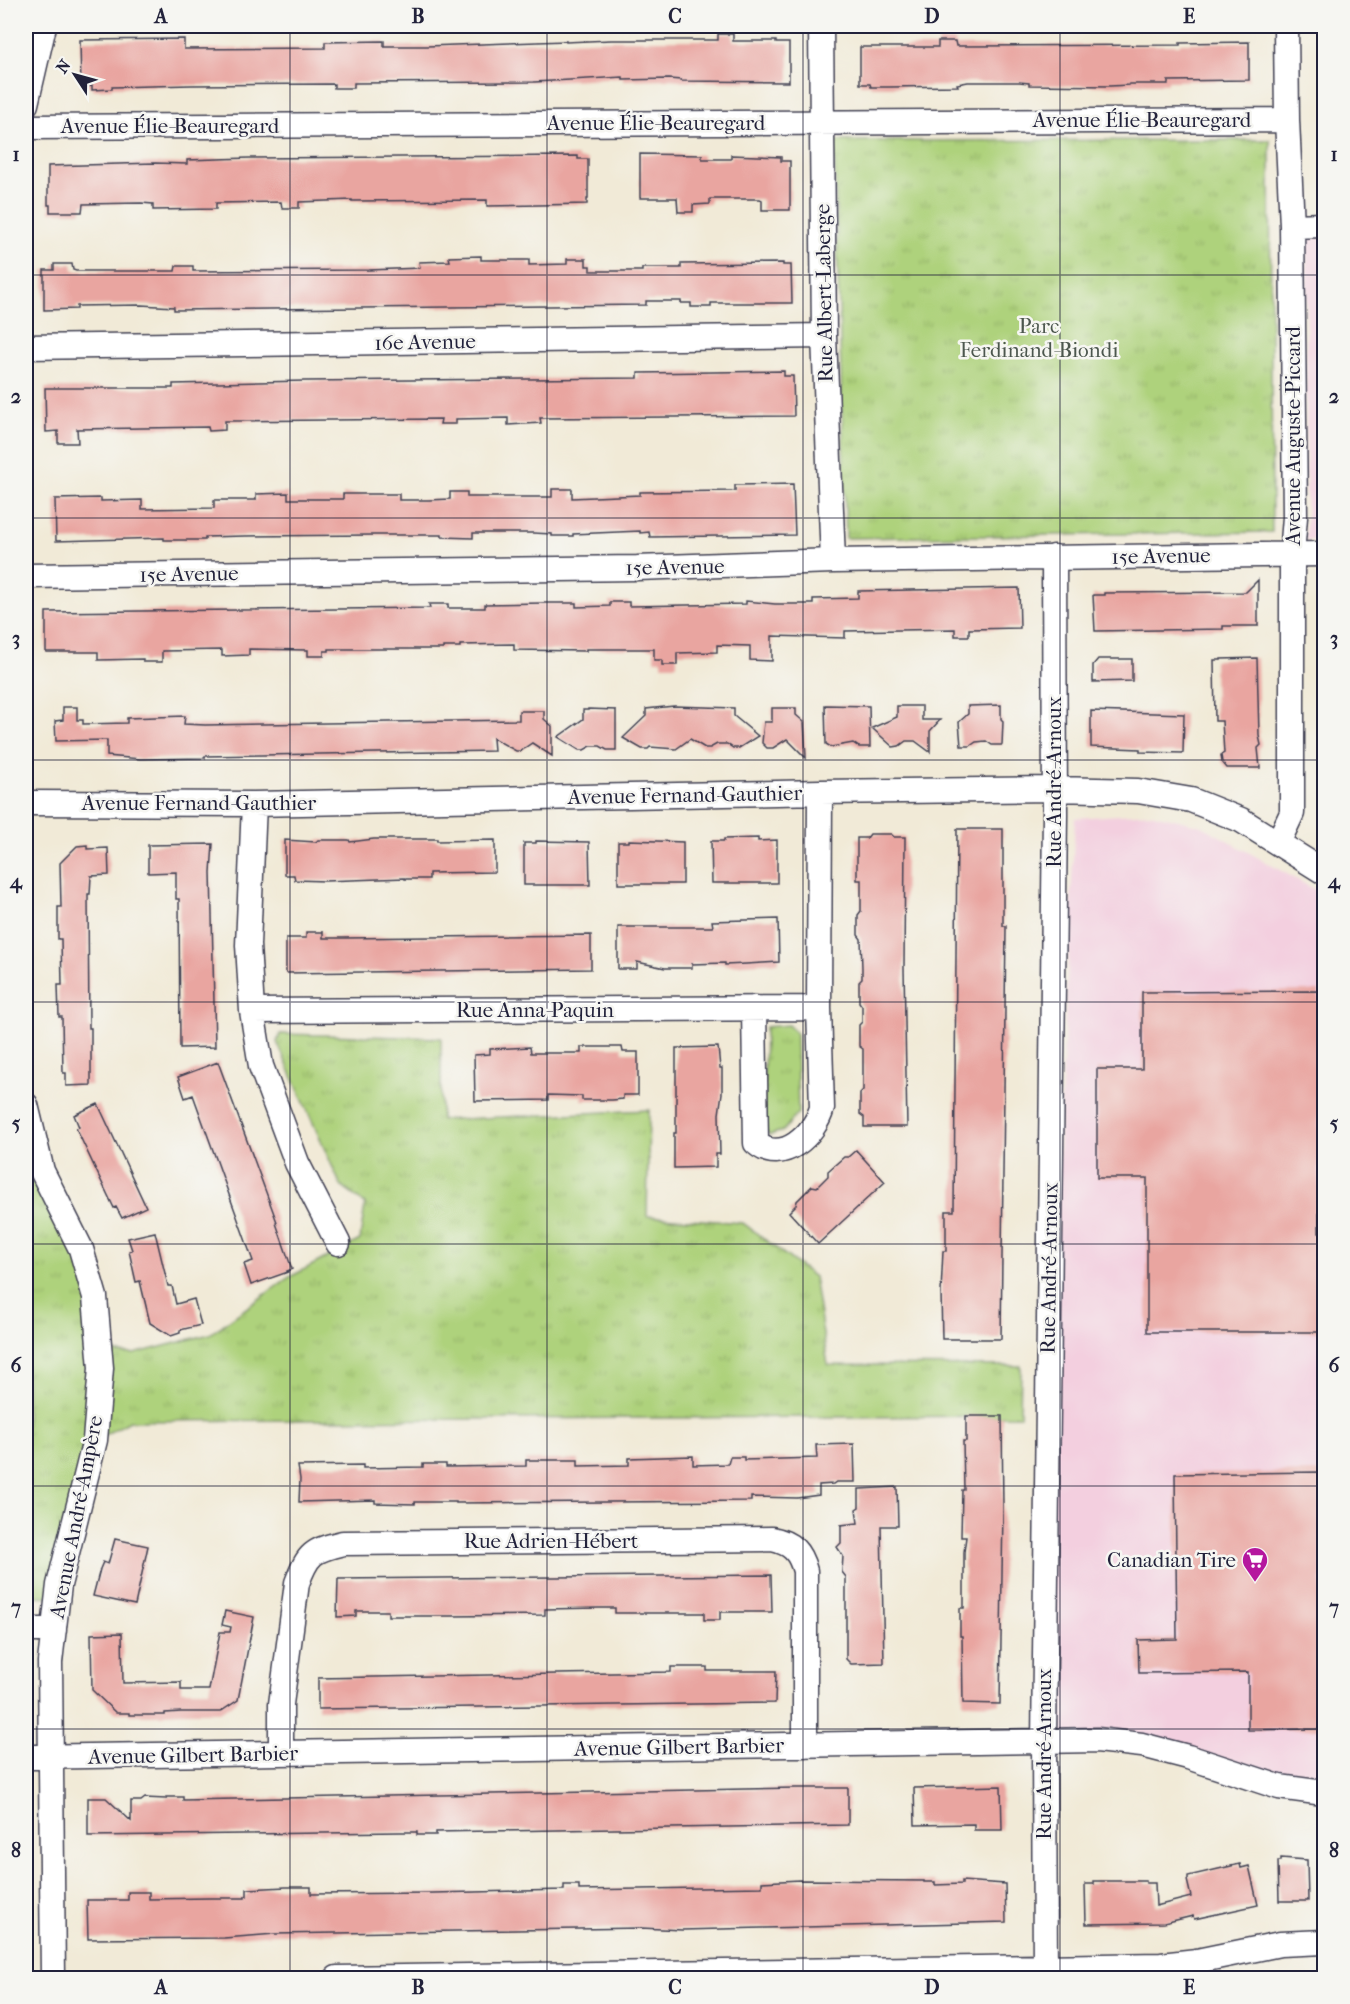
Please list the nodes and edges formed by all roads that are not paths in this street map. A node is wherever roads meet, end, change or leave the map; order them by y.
1 (44, 26) edge
2 (821, 26) edge
3 (1286, 26) edge
4 (26, 104) edge
5 (1287, 120) junction
6 (821, 122) junction
7 (26, 127) edge
8 (1324, 225) edge
9 (1292, 226) junction
10 (824, 336) junction
11 (26, 347) edge
12 (1292, 554) junction
13 (1324, 554) edge
14 (1054, 557) junction
15 (833, 561) junction
16 (26, 576) edge
17 (1055, 789) junction
18 (820, 792) junction
19 (26, 803) edge
20 (254, 804) junction
21 (1278, 843) junction
22 (1324, 872) edge
23 (754, 1008) junction
24 (819, 1008) junction
25 (252, 1011) junction
26 (26, 1106) edge
27 (338, 1243) dead end
28 (26, 1630) edge
29 (54, 1630) junction
30 (1044, 1741) junction
31 (805, 1745) junction
32 (281, 1753) junction
33 (26, 1757) edge
34 (52, 1757) junction
35 (1324, 1793) edge
36 (1324, 1942) edge
37 (1045, 1972) edge
38 (53, 1978) edge
39 (337, 1978) edge

1 - 4 street
2 - 6 street, Rue Albert-Laberge
3 - 5 street, Avenue Auguste-Piccard
5 - 6 street, Avenue Élie-Beauregard
5 - 9 street, Avenue Auguste-Piccard
6 - 7 street, Avenue Élie-Beauregard
6 - 10 street, Rue Albert-Laberge
8 - 9 street
9 - 12 street, Avenue Auguste-Piccard
10 - 11 street, 16e Avenue
10 - 15 street, Rue Albert-Laberge
12 - 13 street, 15e Avenue
12 - 14 street, 15e Avenue
12 - 21 street, Avenue Auguste-Piccard
14 - 15 street, 15e Avenue
14 - 17 street, Rue André-Arnoux
15 - 16 street, 15e Avenue
17 - 18 street, Avenue Fernand-Gauthier
17 - 21 street, Avenue Fernand-Gauthier
17 - 30 street, Rue André-Arnoux
18 - 20 street, Avenue Fernand-Gauthier
18 - 24 street
19 - 20 street, Avenue Fernand-Gauthier
20 - 25 street
21 - 22 street, Avenue Fernand-Gauthier
23 - 24 street, Rue Anna-Paquin
23 - 24 street
23 - 25 street, Rue Anna-Paquin
25 - 27 street
26 - 29 street, Avenue André-Ampère
28 - 29 street
29 - 34 street, Avenue André-Ampère
30 - 31 street, Avenue Gilbert Barbier
30 - 35 street, Avenue Gilbert Barbier
30 - 37 street, Rue André-Arnoux
31 - 32 street, Avenue Gilbert Barbier
31 - 32 street, Rue Adrien-Hébert
32 - 34 street, Avenue Gilbert Barbier
33 - 34 street, Avenue Gilbert Barbier
34 - 38 street, Avenue André-Ampère
36 - 37 street
37 - 39 street

